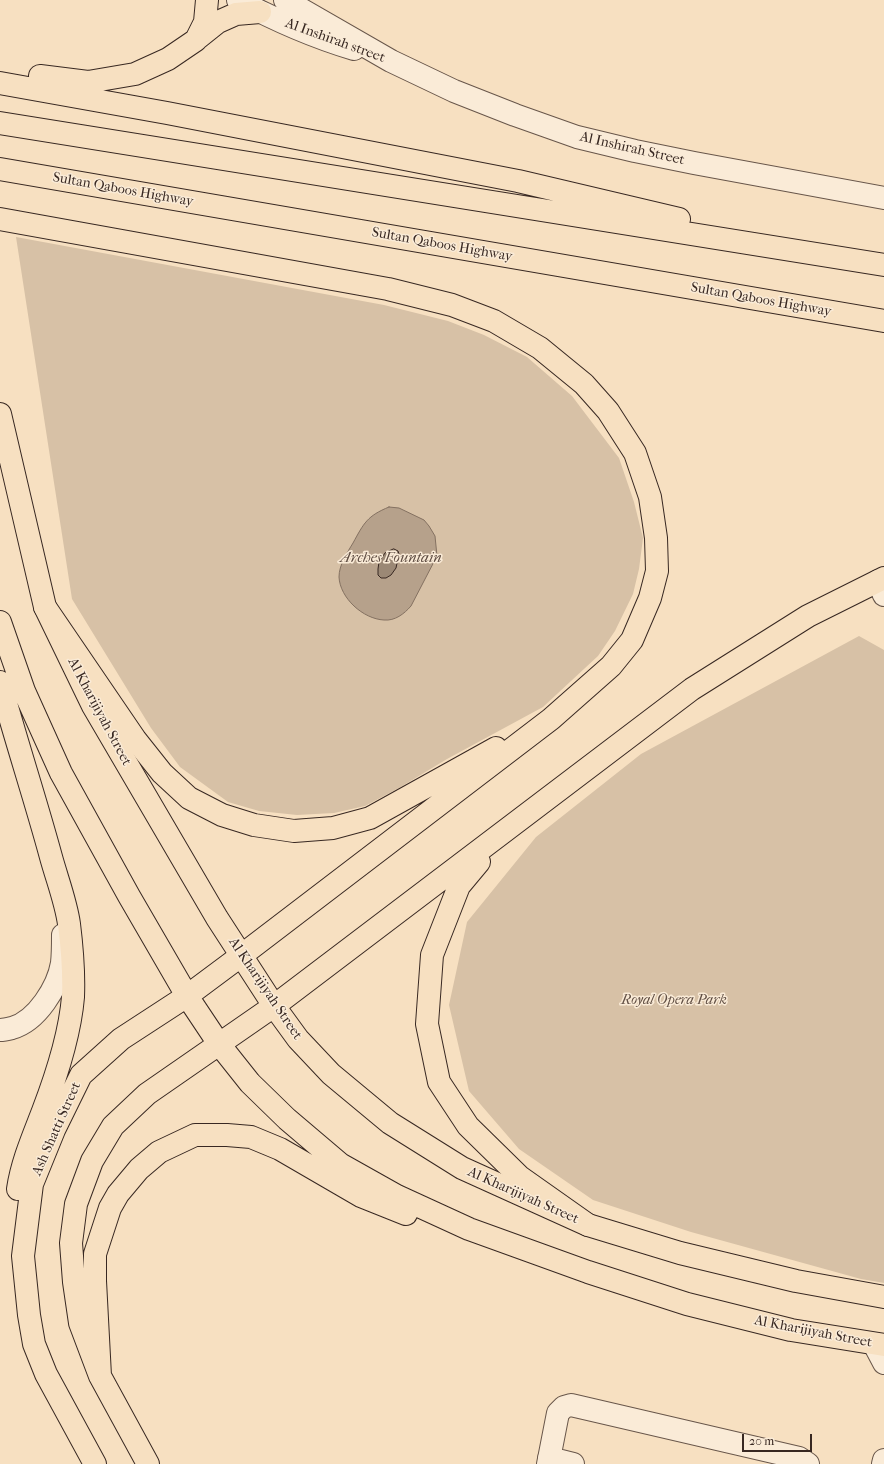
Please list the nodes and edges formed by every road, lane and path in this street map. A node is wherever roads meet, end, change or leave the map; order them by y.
1 (207, 0) edge
2 (238, 0) edge
3 (285, 0) edge
4 (260, 12) junction
5 (335, 28) junction
6 (196, 40) junction
7 (391, 61) junction
8 (0, 70) edge
9 (0, 83) edge
10 (0, 122) edge
11 (0, 169) edge
12 (884, 198) edge
13 (0, 219) edge
14 (861, 261) junction
15 (884, 265) edge
16 (884, 321) edge
17 (0, 414) edge
18 (882, 585) edge
19 (45, 607) junction
20 (0, 622) edge
21 (0, 682) edge
22 (552, 719) junction
23 (557, 792) junction
24 (60, 888) junction
25 (242, 955) junction
26 (187, 996) junction
27 (274, 1006) junction
28 (0, 1030) edge
29 (219, 1044) junction
30 (588, 1225) junction
31 (469, 1229) junction
32 (23, 1256) junction
33 (884, 1297) edge
34 (879, 1344) edge
35 (884, 1363) edge
36 (100, 1376) junction
37 (92, 1460) edge
38 (884, 1460) edge
39 (548, 1461) edge
40 (148, 1464) edge
41 (573, 1464) edge
42 (808, 1464) edge
43 (883, 1464) edge

1 - 6 main road
2 - 4 street, Al Inshirah street
3 - 5 street, Al Inshirah street
4 - 5 street
4 - 6 main road
4 - 7 street, Al Inshirah street
5 - 7 street, Al Inshirah street
6 - 8 main road
7 - 12 street, Al Inshirah Street
9 - 14 main road
10 - 14 main road
11 - 16 main road, Sultan Qaboos Highway
13 - 22 main road
14 - 15 main road
17 - 19 main road, Al Kharijiyah Street
18 - 23 main road
19 - 22 main road
19 - 25 main road, Al Kharijiyah Street
20 - 26 main road, Al Kharijiyah Street
21 - 24 main road
22 - 25 main road, Ash Shatti Street
23 - 27 main road
23 - 30 main road
24 - 28 street
24 - 32 main road
25 - 26 main road, Ash Shatti Street
25 - 27 main road, Al Kharijiyah Street
26 - 29 main road, Al Kharijiyah Street
26 - 32 main road, Ash Shatti Street
27 - 29 main road
27 - 30 main road, Al Kharijiyah Street
29 - 31 main road, Al Kharijiyah Street
29 - 36 main road
30 - 33 main road, Al Kharijiyah Street
31 - 34 main road, Al Kharijiyah Street
31 - 36 main road
32 - 37 main road, Ash Shatti Street
34 - 35 street
36 - 40 main road
38 - 43 street
39 - 41 street
39 - 42 street

